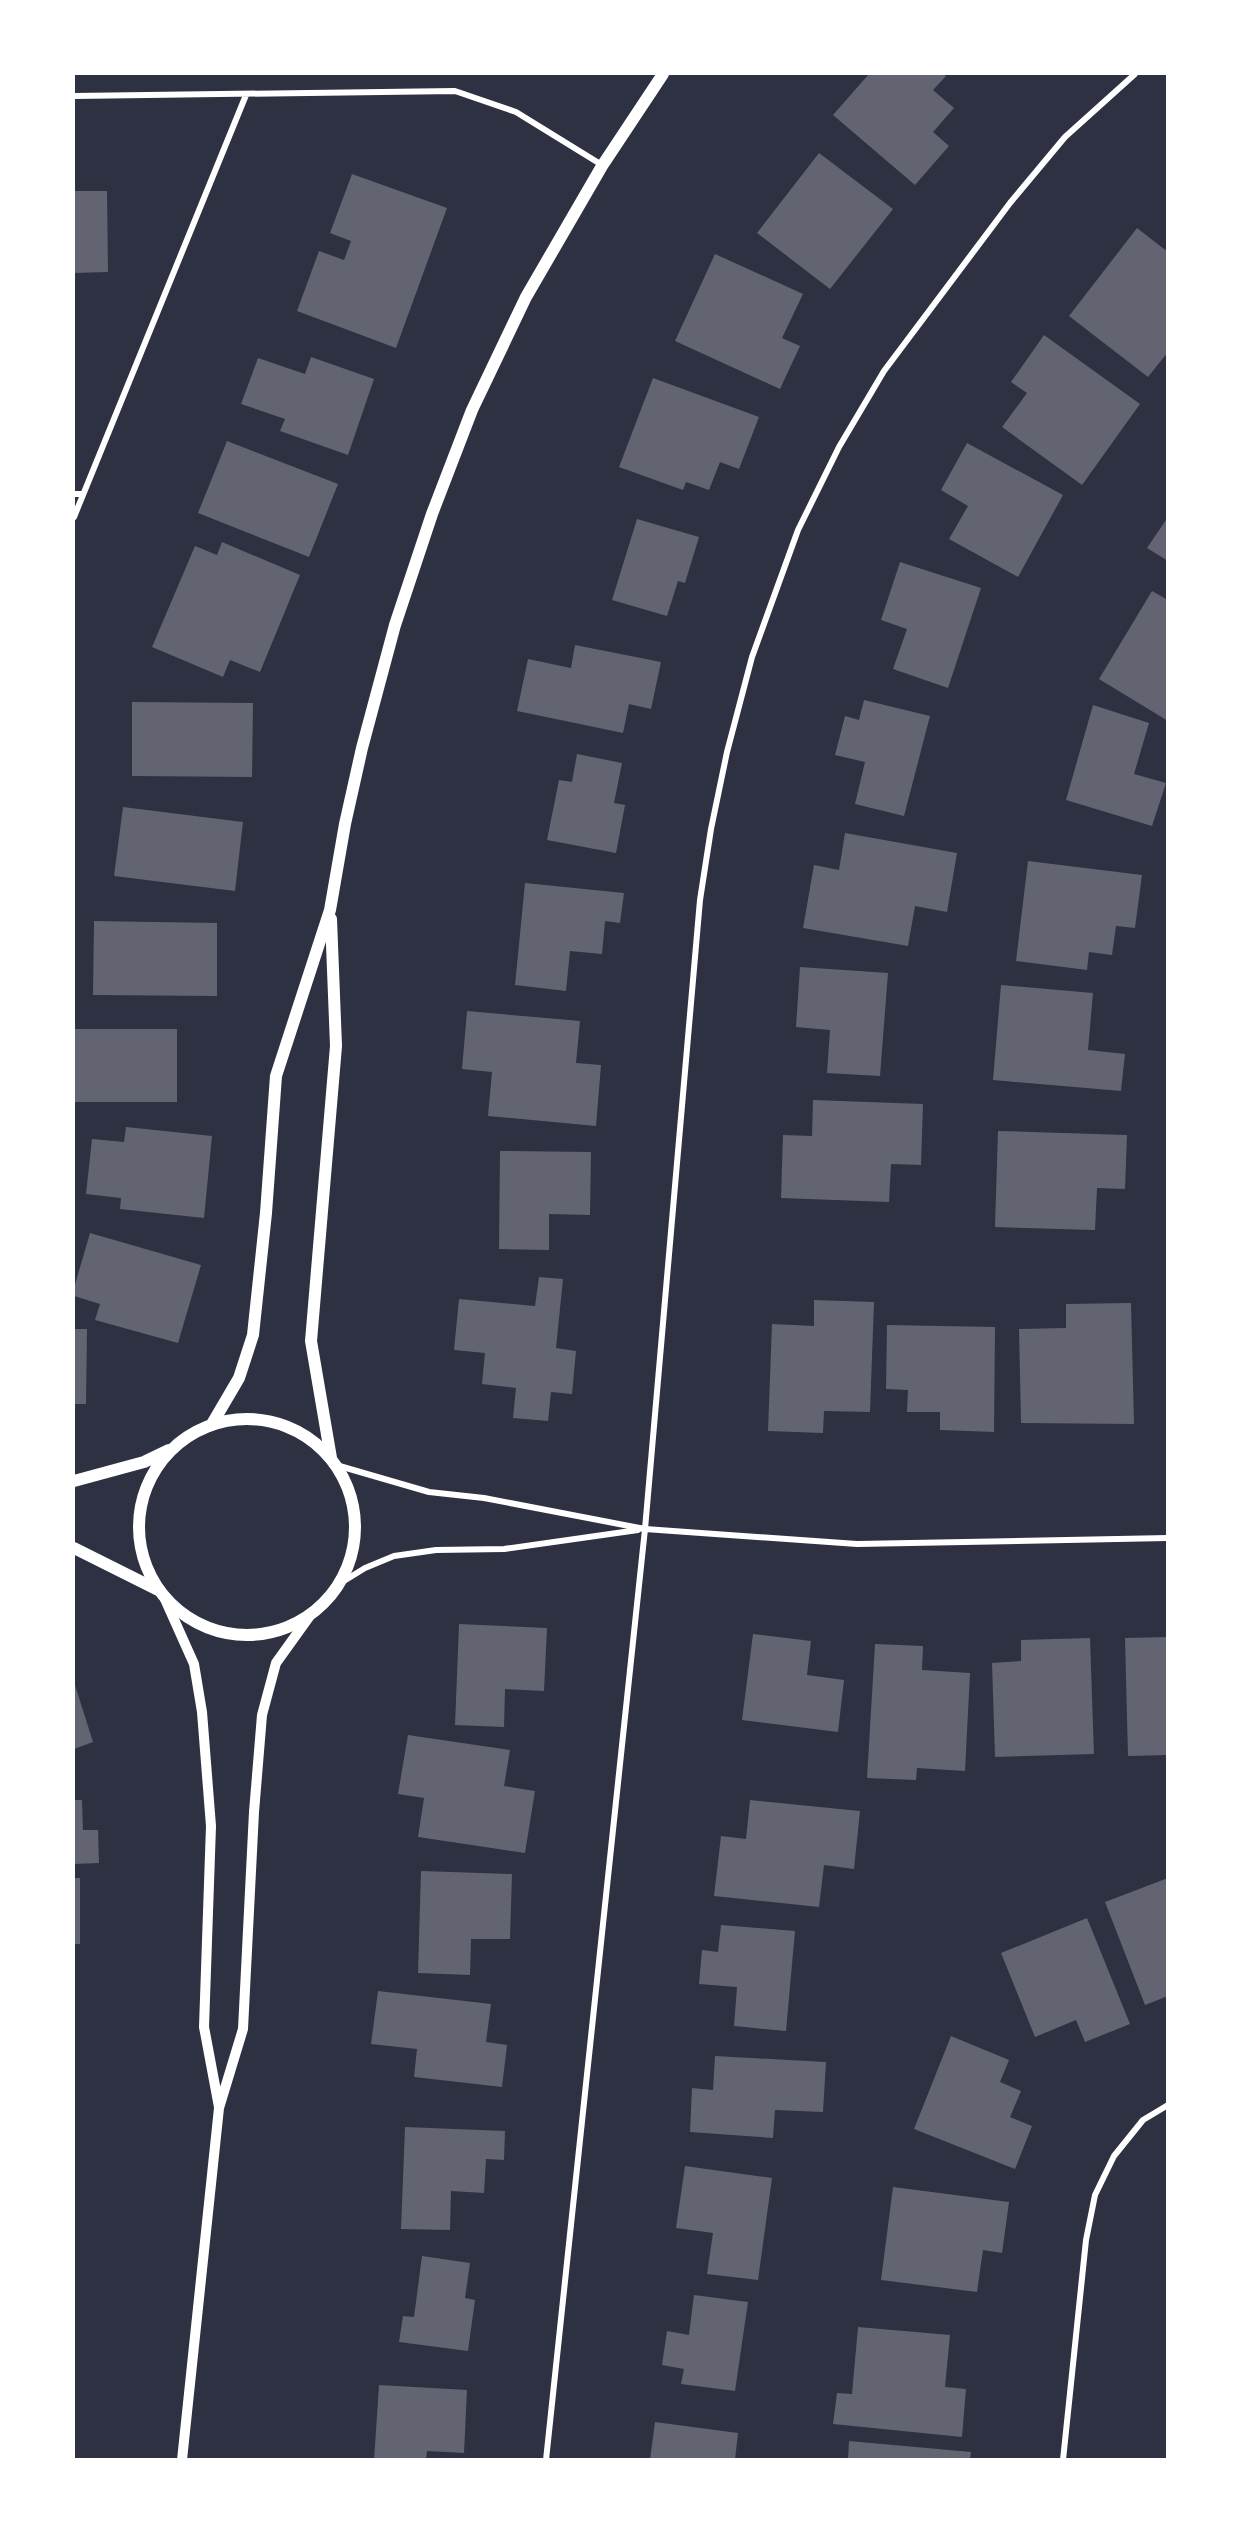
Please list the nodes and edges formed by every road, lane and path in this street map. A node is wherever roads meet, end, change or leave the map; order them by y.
1 (663, 74) edge
2 (1135, 74) edge
3 (246, 95) junction
4 (74, 96) edge
5 (603, 166) junction
6 (74, 494) edge
7 (83, 494) junction
8 (74, 517) edge
9 (330, 910) junction
10 (212, 1424) junction
11 (170, 1450) junction
12 (334, 1461) junction
13 (74, 1481) edge
14 (645, 1529) junction
15 (1167, 1538) edge
16 (74, 1548) edge
17 (339, 1584) junction
18 (161, 1593) junction
19 (309, 1617) junction
20 (1167, 2105) edge
21 (219, 2108) junction
22 (182, 2460) edge
23 (546, 2460) edge
24 (1062, 2460) edge

1 - 5 main road
2 - 14 street
3 - 4 street
3 - 5 street
3 - 7 street
5 - 9 main road
6 - 7 street
7 - 8 street
9 - 10 main road
9 - 12 main road
10 - 11 main road
10 - 12 main road
11 - 13 main road
11 - 18 main road
12 - 14 street
12 - 17 main road
14 - 15 street
14 - 17 street
14 - 23 street
16 - 18 main road
17 - 19 main road
18 - 19 main road
18 - 21 street
19 - 21 street
20 - 24 street
21 - 22 street

